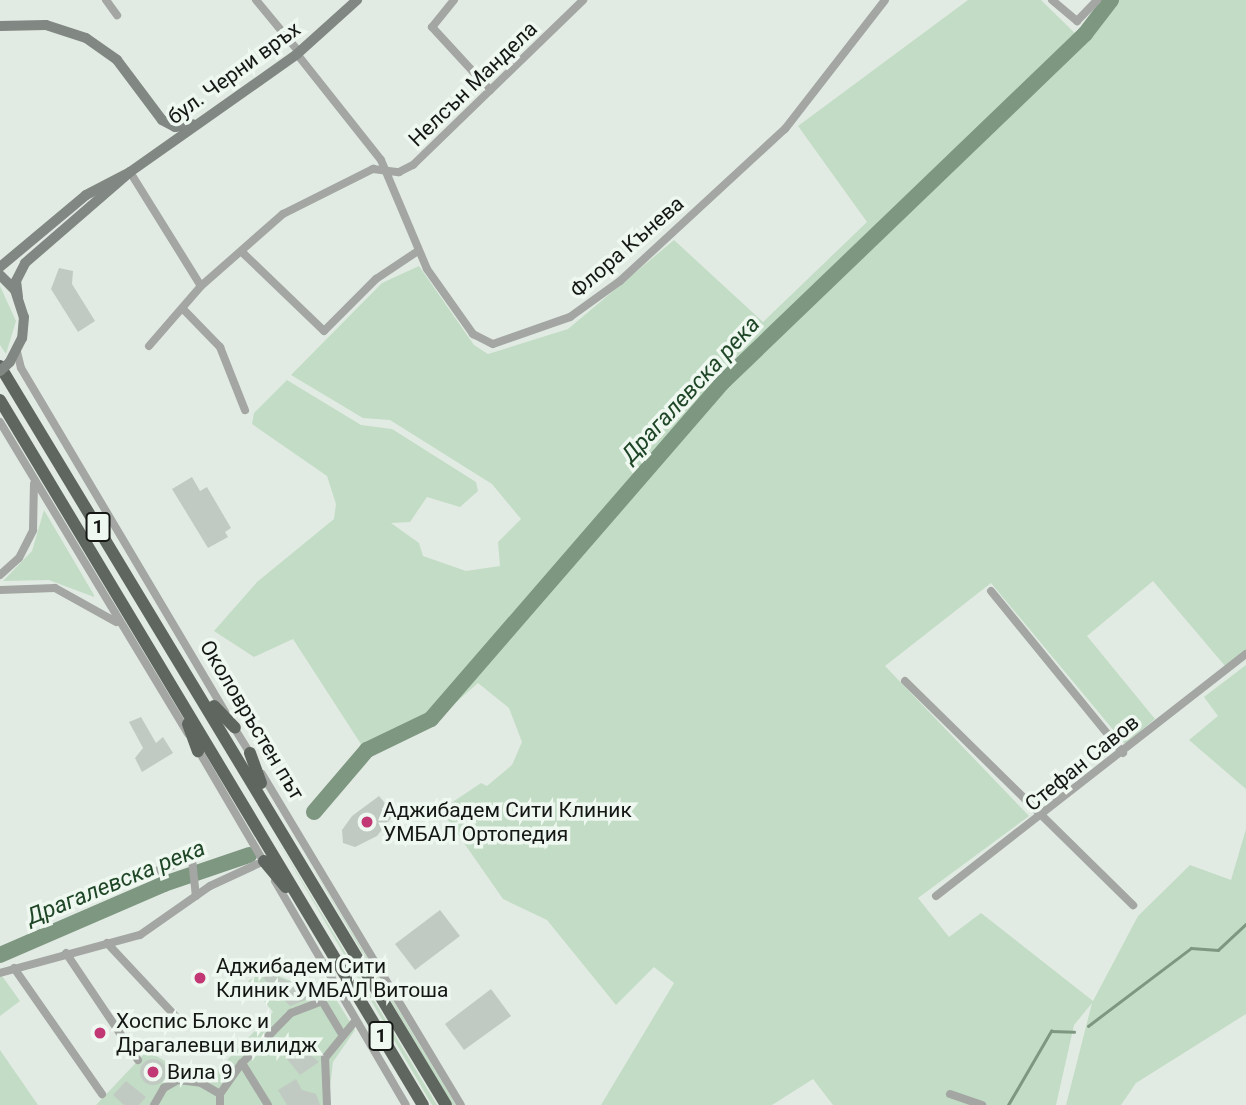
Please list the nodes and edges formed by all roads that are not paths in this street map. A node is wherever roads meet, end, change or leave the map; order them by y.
1 (106, 0) edge
2 (256, 0) edge
3 (357, 0) edge
4 (454, 0) edge
5 (583, 0) edge
6 (885, 0) edge
7 (1052, 0) edge
8 (1097, 0) edge
9 (117, 15) dead end
10 (0, 26) edge
11 (298, 53) junction
12 (490, 90) junction
13 (202, 121) junction
14 (387, 171) junction
15 (130, 172) junction
16 (418, 251) junction
17 (244, 254) junction
18 (0, 267) edge
19 (0, 275) edge
20 (201, 286) junction
21 (18, 297) junction
22 (184, 310) junction
23 (149, 346) dead end
24 (17, 352) junction
25 (3, 366) edge
26 (0, 400) edge
27 (245, 410) dead end
28 (0, 422) edge
29 (33, 478) junction
30 (0, 575) edge
31 (0, 590) edge
32 (991, 591) dead end
33 (120, 625) junction
34 (1246, 654) edge
35 (905, 681) dead end
36 (197, 688) junction
37 (177, 694) junction
38 (235, 728) junction
39 (198, 751) junction
40 (1123, 753) junction
41 (250, 754) junction
42 (271, 810) junction
43 (1043, 817) junction
44 (264, 861) junction
45 (90, 893) dead end
46 (196, 895) junction
47 (936, 896) dead end
48 (1133, 905) dead end
49 (313, 919) junction
50 (107, 943) junction
51 (66, 953) junction
52 (14, 968) junction
53 (0, 973) edge
54 (356, 1020) junction
55 (180, 1021) dead end
56 (341, 1033) junction
57 (138, 1060) dead end
58 (242, 1063) junction
59 (102, 1094) dead end
60 (220, 1094) junction
61 (950, 1094) dead end
62 (154, 1105) edge
63 (220, 1105) edge
64 (268, 1105) edge
65 (327, 1105) edge
66 (406, 1105) edge
67 (423, 1105) edge
68 (446, 1105) edge
69 (461, 1105) edge
70 (982, 1105) edge

1 - 9 street
2 - 11 street, Флора Кънева
3 - 11 main road, бул. Черни връх
4 - 12 street
5 - 12 street, Нелсън Мандела
6 - 16 street, Флора Кънева
7 - 8 street
10 - 13 main road
11 - 13 main road, бул. Черни връх
11 - 14 street, Флора Кънева
12 - 14 street, Нелсън Мандела
13 - 15 main road, бул. Черни връх
14 - 16 street, Флора Кънева
14 - 17 street, Нелсън Мандела
15 - 18 main road, бул. Черни връх
15 - 20 street
15 - 21 main road, бул. Черни връх
16 - 17 street
17 - 20 street, Нелсън Мандела
19 - 21 main road
20 - 22 street, Нелсън Мандела
21 - 24 main road
22 - 23 street, Нелсън Мандела
22 - 27 street
24 - 25 main road
24 - 38 street, Околовръстен път
25 - 36 highway, Околовръстен път / 1
26 - 37 highway, 1
28 - 29 street
29 - 30 street
29 - 33 street
31 - 33 street
32 - 40 street
33 - 39 street
34 - 40 street, Стефан Савов
35 - 43 street
36 - 38 highway
36 - 42 highway, Околовръстен път / 1
37 - 39 highway
37 - 49 highway, 1
38 - 41 street, Околовръстен път
39 - 44 street
40 - 43 street, Стефан Савов
41 - 42 highway
41 - 69 street, Околовръстен път
42 - 68 highway, Околовръстен път / 1
43 - 47 street, Стефан Савов
43 - 48 street
44 - 46 street
44 - 49 highway
44 - 54 street
45 - 46 street
46 - 50 street
49 - 67 highway, 1
50 - 51 street
50 - 55 street
51 - 52 street
51 - 57 street
52 - 53 street
52 - 59 street
54 - 56 street
54 - 66 street
56 - 58 street
56 - 65 street
58 - 60 street
58 - 64 street
60 - 62 street
60 - 63 street
61 - 70 street

